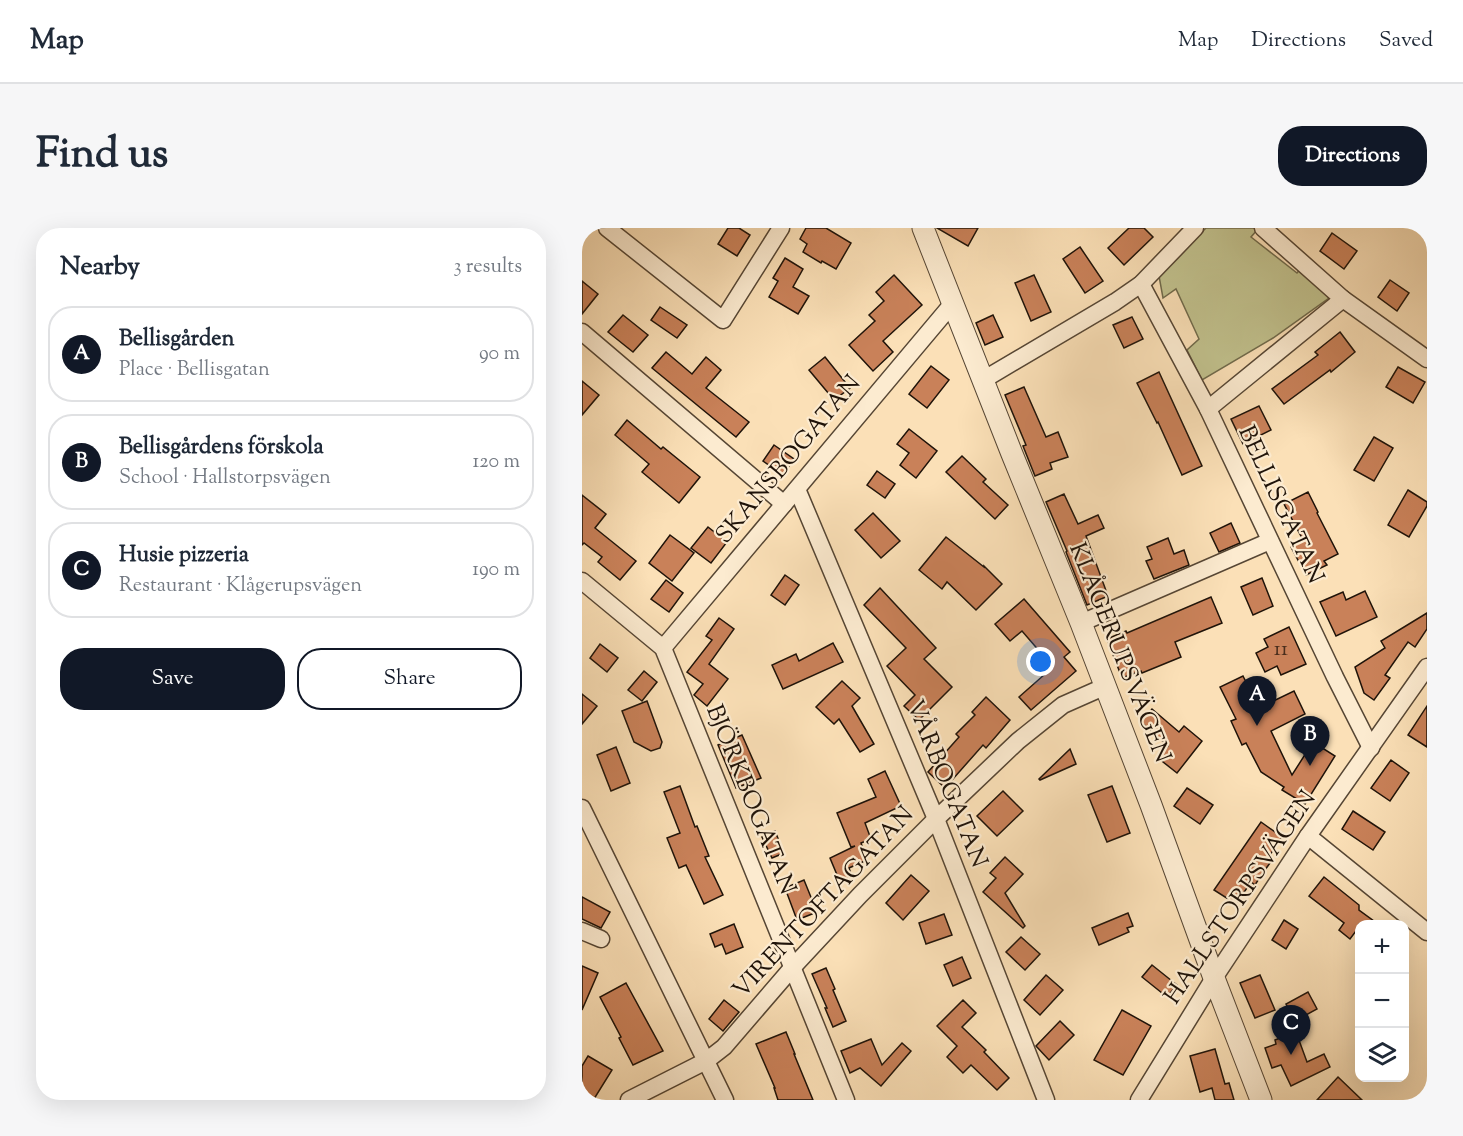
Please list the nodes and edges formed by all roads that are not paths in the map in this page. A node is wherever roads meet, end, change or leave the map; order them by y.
1 (607, 228) edge
2 (781, 228) edge
3 (923, 228) edge
4 (1195, 228) edge
5 (1263, 228) edge
6 (1141, 284) junction
7 (1343, 299) junction
8 (953, 303) junction
9 (582, 332) edge
10 (1427, 359) edge
11 (983, 380) junction
12 (1208, 409) junction
13 (797, 489) junction
14 (784, 504) junction
15 (1270, 541) junction
16 (582, 581) edge
17 (1081, 623) junction
18 (663, 648) junction
19 (1427, 667) edge
20 (1106, 686) junction
21 (1371, 748) junction
22 (582, 808) edge
23 (936, 819) junction
24 (1308, 836) junction
25 (582, 931) edge
26 (1427, 932) edge
27 (601, 939) dead end
28 (792, 968) junction
29 (1214, 978) junction
30 (706, 1061) junction
31 (629, 1100) edge
32 (725, 1100) edge
33 (846, 1100) edge
34 (1046, 1100) edge
35 (1139, 1100) edge
36 (1261, 1100) edge

1 - 2 street
3 - 8 street, KLÅGERUPSVÄGEN
4 - 6 street
5 - 7 street
6 - 11 street
6 - 12 street, BELLISGATAN
7 - 10 street
7 - 12 street
8 - 11 street, KLÅGERUPSVÄGEN
8 - 13 street, SKANSBOGATAN
9 - 14 street
11 - 17 street, KLÅGERUPSVÄGEN
12 - 15 street, BELLISGATAN
13 - 14 street, SKANSBOGATAN
13 - 23 street, VÅRBOGATAN
14 - 18 street, SKANSBOGATAN
15 - 17 street
15 - 21 street, BELLISGATAN
16 - 18 street, BJÖRKBOGATAN
17 - 20 street, KLÅGERUPSVÄGEN
18 - 28 street, BJÖRKBOGATAN
19 - 21 street, HALLSTORPSVÄGEN
20 - 23 street, VIRENTOFTAGATAN
20 - 29 street, KLÅGERUPSVÄGEN
21 - 24 street, HALLSTORPSVÄGEN
22 - 30 street
23 - 28 street, VIRENTOFTAGATAN
23 - 34 street, VÅRBOGATAN
24 - 26 street
24 - 29 street, HALLSTORPSVÄGEN
25 - 27 street
28 - 30 street, VIRENTOFTAGATAN
28 - 33 street, BJÖRKBOGATAN
29 - 35 street, HALLSTORPSVÄGEN
29 - 36 street, KLÅGERUPSVÄGEN
30 - 31 street, VIRENTOFTAGATAN
30 - 32 street

